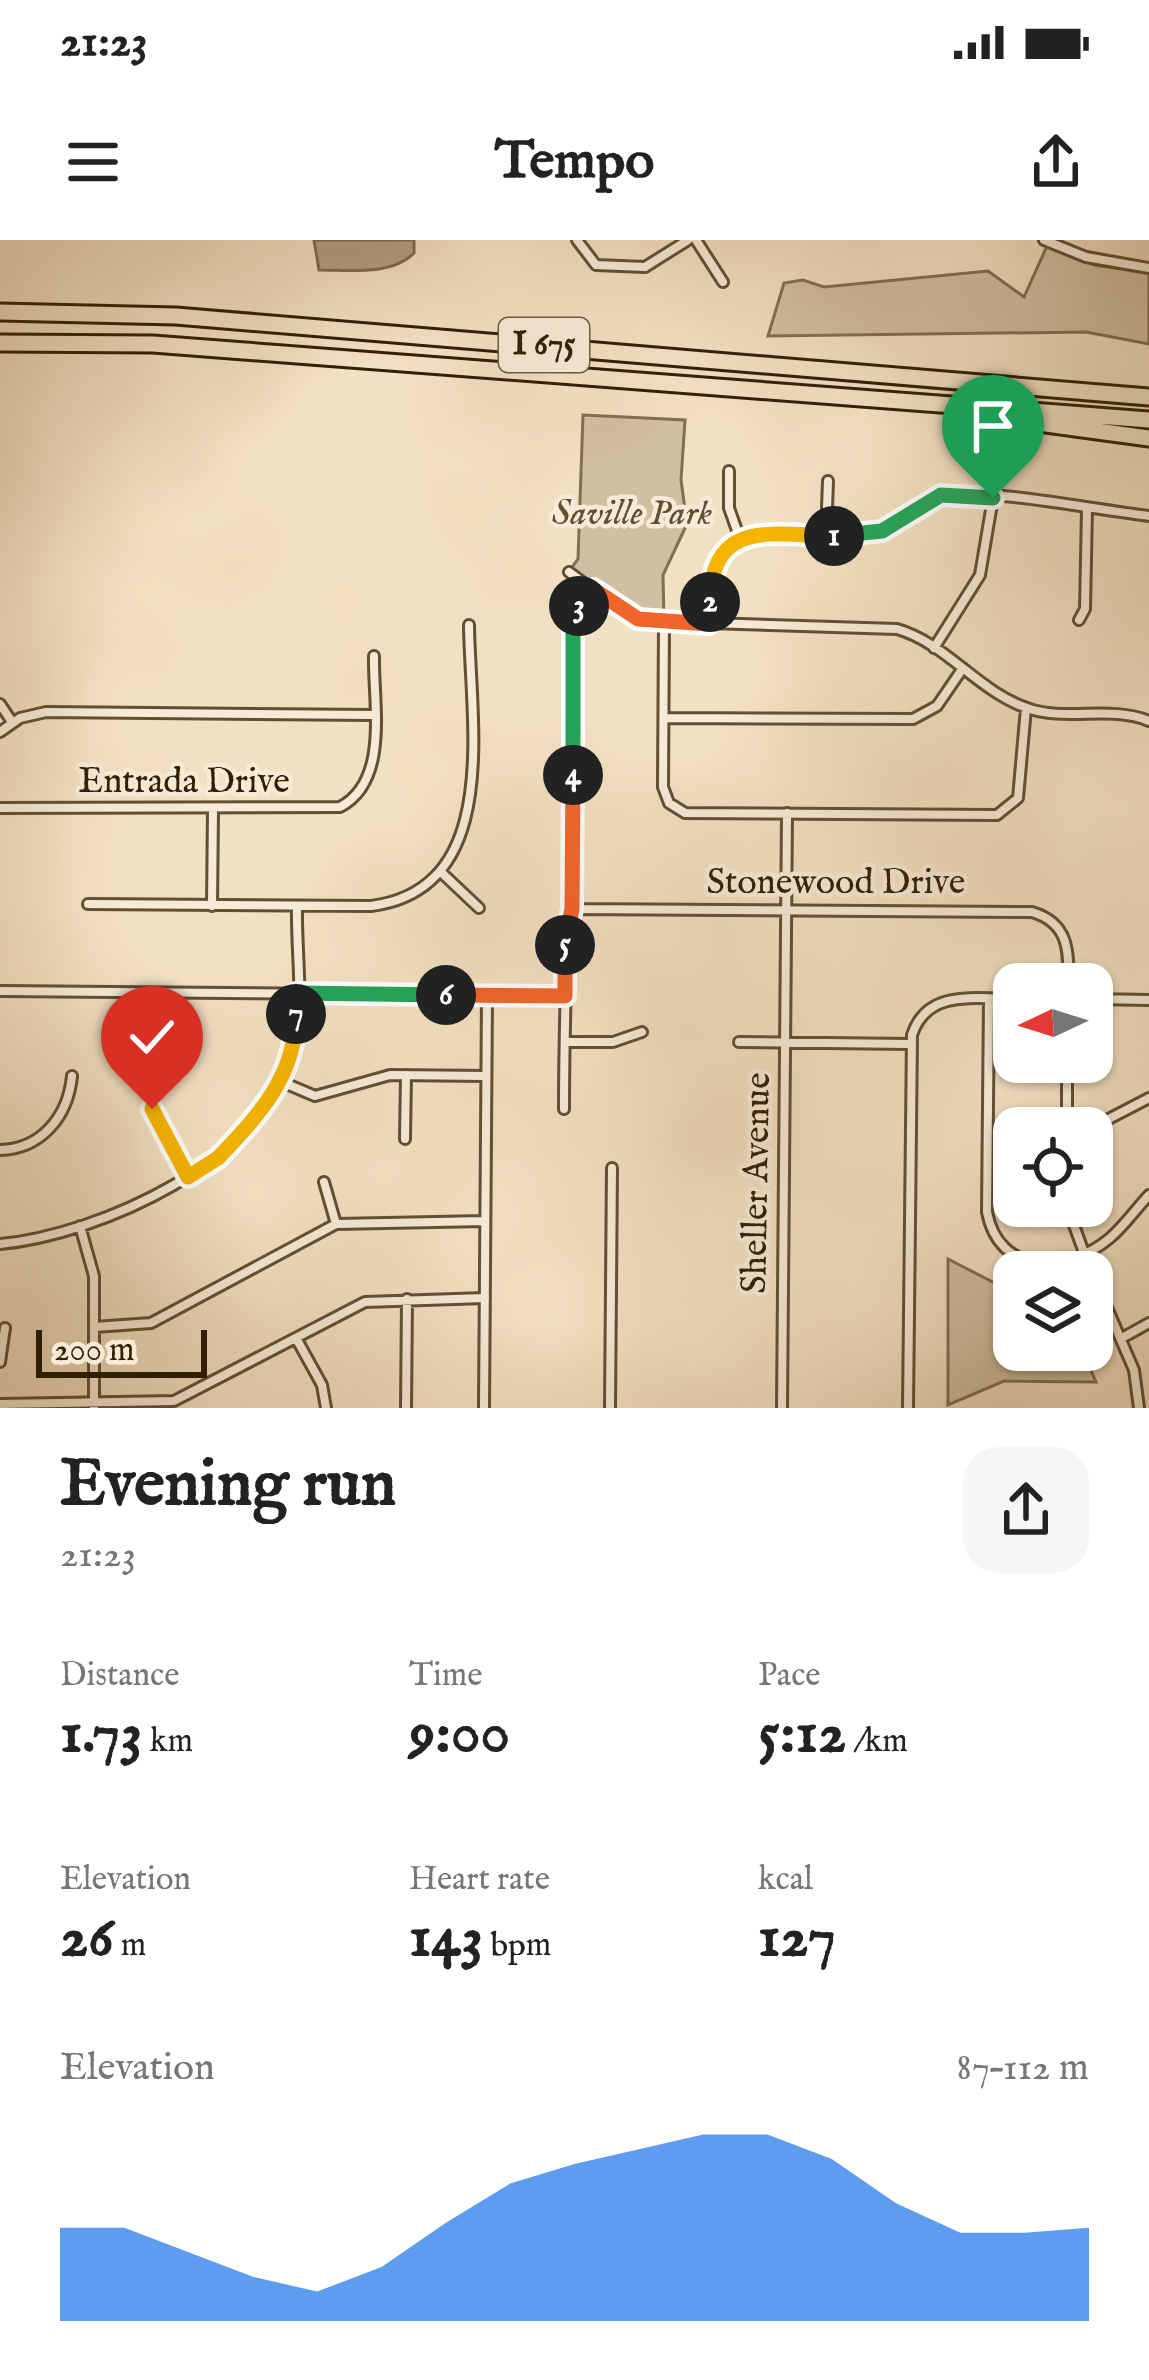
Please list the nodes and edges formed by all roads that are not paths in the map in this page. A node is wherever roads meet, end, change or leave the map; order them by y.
1 (577, 240) edge
2 (692, 240) edge
3 (1046, 240) edge
4 (1149, 268) edge
5 (723, 282) dead end
6 (0, 312) edge
7 (0, 343) edge
8 (1149, 395) edge
9 (920, 405) junction
10 (1149, 420) edge
11 (1149, 438) edge
12 (729, 471) dead end
13 (828, 481) dead end
14 (993, 498) junction
15 (1087, 509) junction
16 (1149, 516) edge
17 (826, 536) junction
18 (740, 538) junction
19 (569, 572) dead end
20 (593, 589) junction
21 (1079, 620) dead end
22 (664, 622) junction
23 (709, 624) junction
24 (469, 625) dead end
25 (934, 648) junction
26 (374, 656) dead end
27 (963, 668) junction
28 (0, 704) edge
29 (1025, 708) junction
30 (374, 715) junction
31 (664, 718) junction
32 (12, 722) junction
33 (1149, 722) edge
34 (0, 732) edge
35 (0, 808) edge
36 (213, 810) junction
37 (787, 814) junction
38 (442, 874) junction
39 (88, 904) dead end
40 (212, 906) junction
41 (297, 907) junction
42 (479, 908) dead end
43 (572, 909) junction
44 (786, 909) junction
45 (1068, 963) edge
46 (0, 991) edge
47 (296, 993) junction
48 (487, 995) junction
49 (565, 996) junction
50 (989, 999) junction
51 (993, 999) edge
52 (1113, 1000) edge
53 (1149, 1000) edge
54 (642, 1032) dead end
55 (565, 1042) junction
56 (739, 1042) dead end
57 (786, 1042) junction
58 (910, 1044) junction
59 (406, 1075) junction
60 (72, 1076) dead end
61 (172, 1076) dead end
62 (486, 1076) junction
63 (282, 1082) junction
64 (1149, 1098) edge
65 (564, 1109) dead end
66 (1113, 1117) edge
67 (405, 1139) dead end
68 (0, 1150) edge
69 (612, 1168) dead end
70 (188, 1177) junction
71 (324, 1182) dead end
72 (1149, 1195) edge
73 (485, 1220) junction
74 (336, 1224) junction
75 (80, 1226) junction
76 (0, 1244) edge
77 (1009, 1251) edge
78 (1088, 1251) edge
79 (484, 1298) junction
80 (406, 1299) junction
81 (1113, 1318) edge
82 (1149, 1323) edge
83 (95, 1327) junction
84 (5, 1328) dead end
85 (296, 1338) junction
86 (1122, 1338) junction
87 (0, 1362) edge
88 (0, 1404) edge
89 (94, 1406) edge
90 (326, 1408) edge
91 (406, 1408) edge
92 (484, 1408) edge
93 (610, 1408) edge
94 (782, 1408) edge
95 (908, 1408) edge
96 (1139, 1408) edge

1 - 2 street
2 - 5 street
3 - 4 street
6 - 8 highway, I 675
7 - 9 highway, I 675
9 - 10 highway, I 675
9 - 11 highway
12 - 18 street
13 - 17 street
14 - 15 street
14 - 17 street
14 - 25 street
15 - 16 street
15 - 21 street
17 - 18 street
18 - 23 street
19 - 20 street
20 - 22 street
20 - 43 street
22 - 23 street
22 - 31 street
23 - 25 street
24 - 38 street
25 - 27 street
26 - 30 street
27 - 29 street
27 - 31 street
28 - 32 street
29 - 33 street
29 - 37 street
30 - 32 street
30 - 36 street, Entrada Drive
31 - 37 street
32 - 34 street
35 - 36 street, Entrada Drive
36 - 40 street
37 - 44 street, Sheller Avenue
38 - 41 street
38 - 42 street
39 - 40 street
40 - 41 street
41 - 47 street
43 - 44 street, Stonewood Drive
43 - 49 street
44 - 45 street, Stonewood Drive
44 - 57 street, Sheller Avenue
46 - 47 street
47 - 48 street
47 - 63 street
48 - 49 street
48 - 62 street
49 - 55 street
50 - 51 street
50 - 58 street
50 - 77 street
52 - 53 street
54 - 55 street
55 - 65 street
56 - 57 street
57 - 58 street
57 - 94 street, Sheller Avenue
58 - 95 street
59 - 62 street
59 - 63 street
59 - 67 street
60 - 68 street
61 - 70 street
62 - 73 street
63 - 70 street
64 - 66 street
69 - 93 street
70 - 75 street
71 - 74 street
72 - 78 street
73 - 74 street
73 - 79 street
74 - 83 street
75 - 76 street
75 - 83 street
79 - 80 street
79 - 92 street
80 - 85 street
80 - 91 street
81 - 86 street
82 - 86 street
83 - 89 street
84 - 87 street
85 - 89 street
85 - 90 street
86 - 96 street
88 - 89 street

